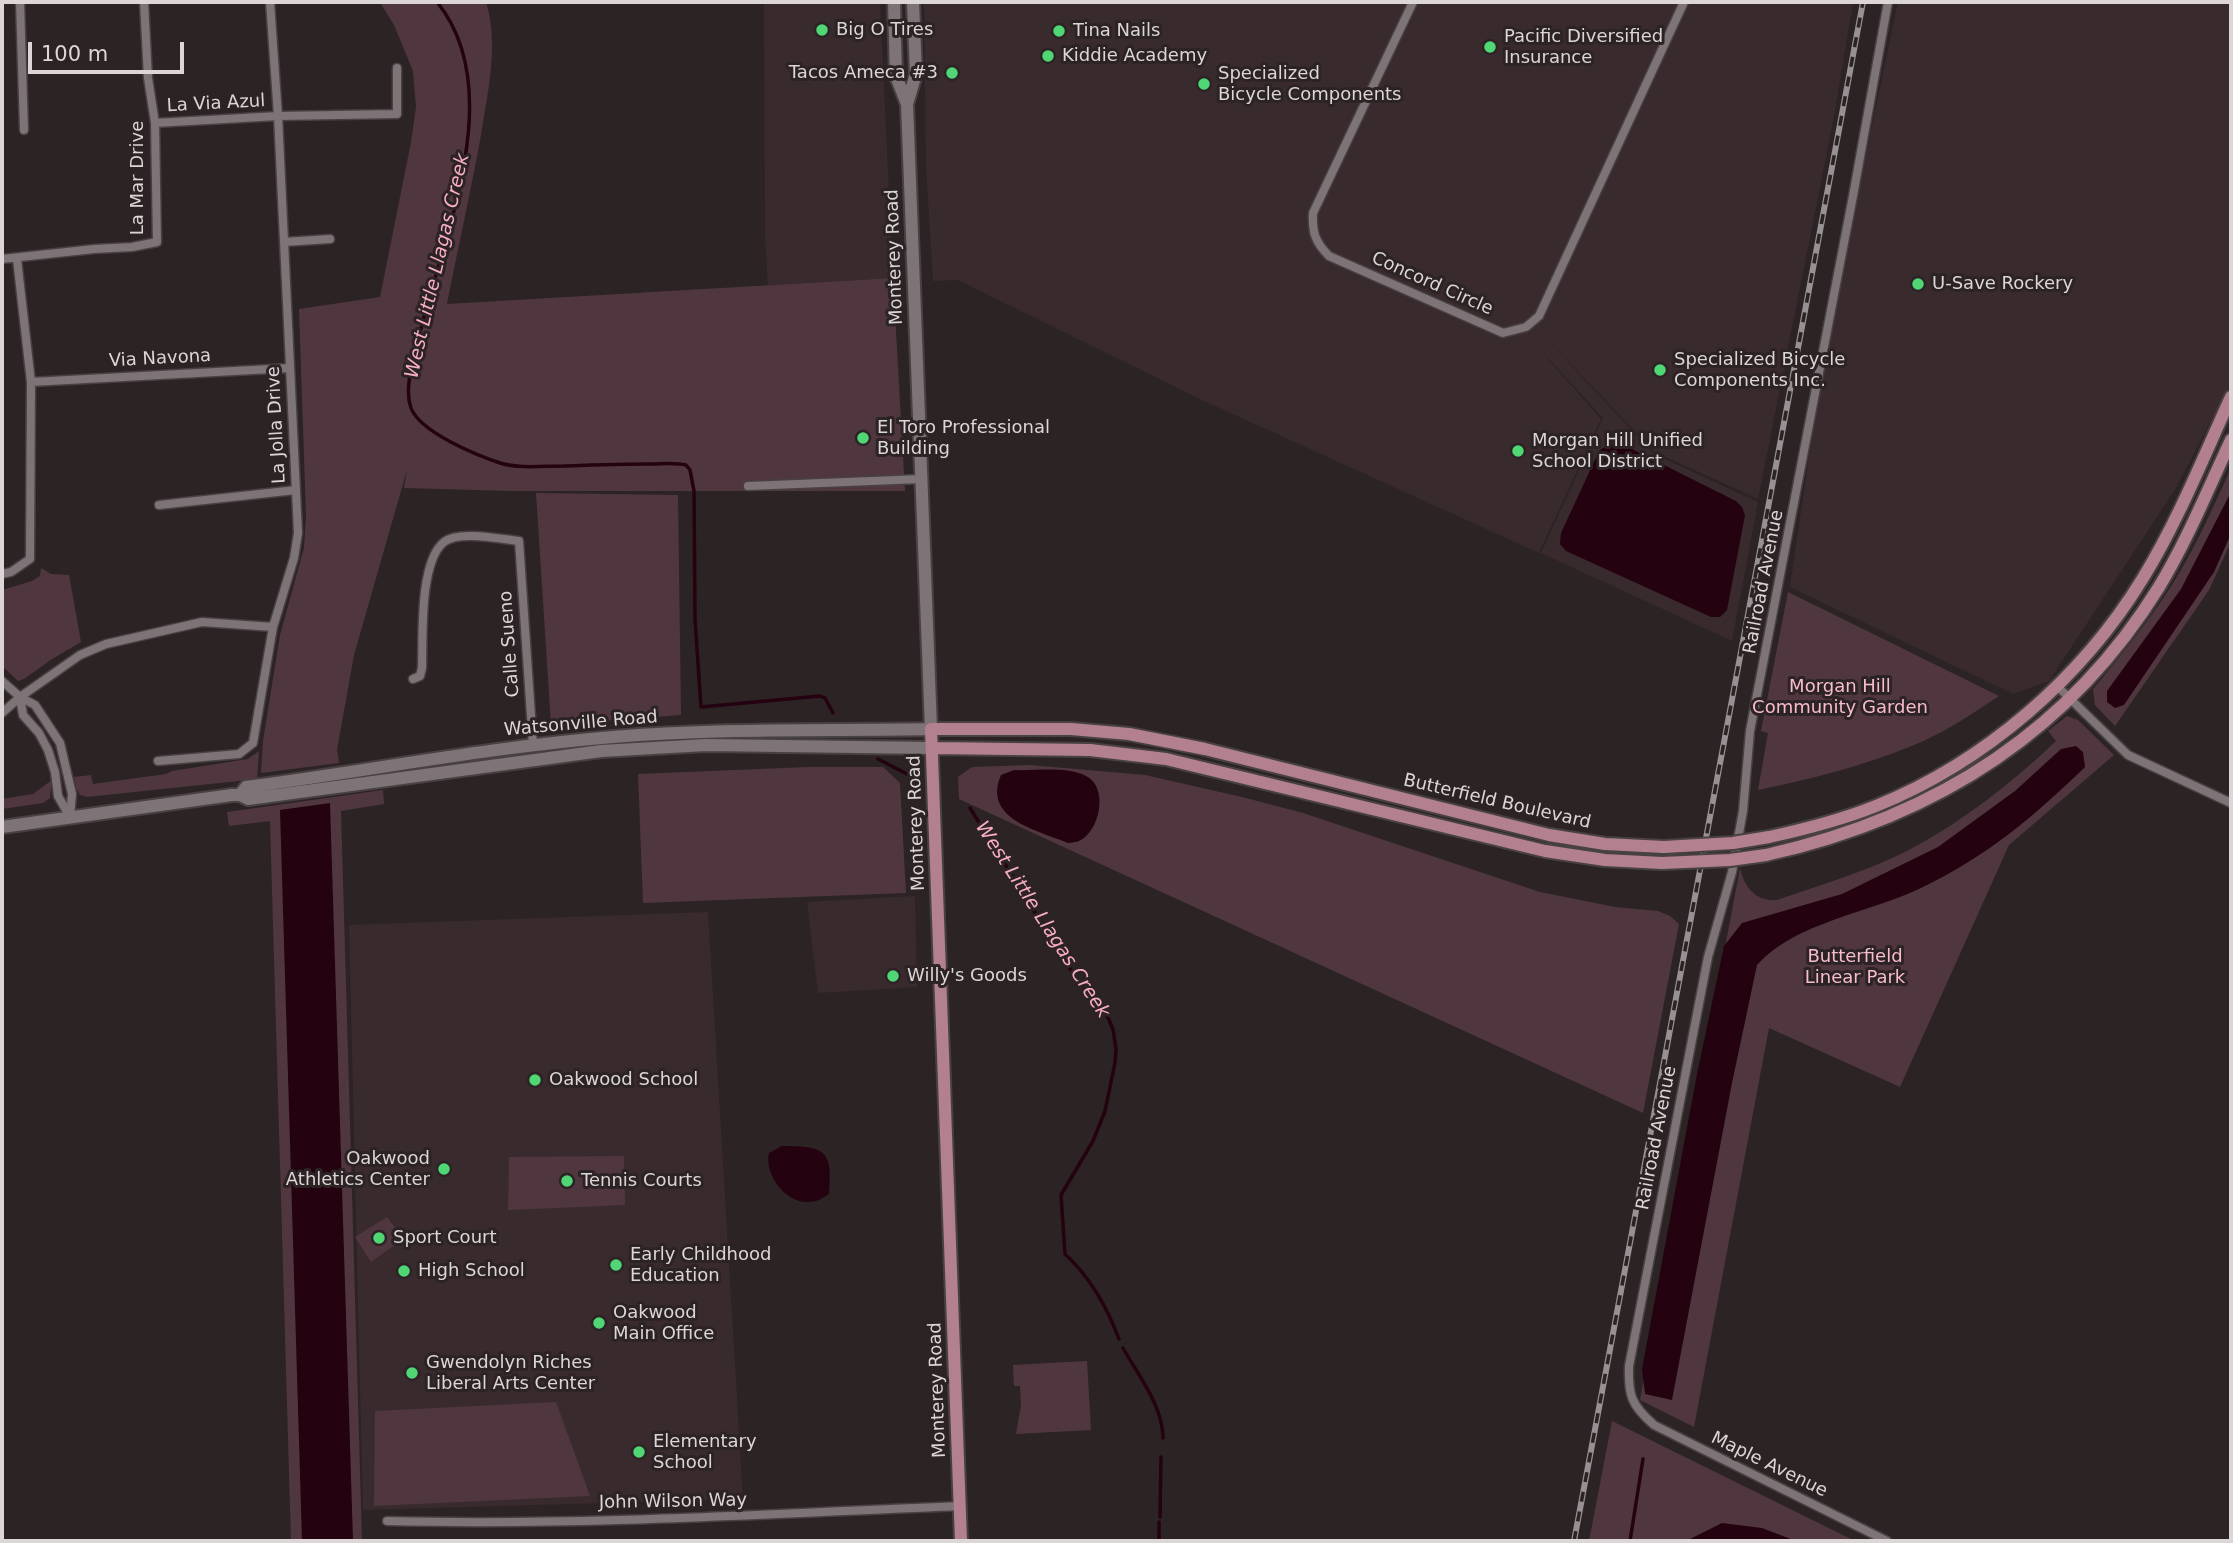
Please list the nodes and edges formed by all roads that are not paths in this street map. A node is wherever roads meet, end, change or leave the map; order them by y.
1 (20, 2) edge
2 (144, 2) edge
3 (270, 2) edge
4 (894, 2) edge
5 (913, 2) edge
6 (1413, 2) edge
7 (1684, 2) edge
8 (1888, 2) edge
9 (397, 68) dead end
10 (908, 104) junction
11 (278, 116) junction
12 (155, 123) junction
13 (24, 130) dead end
14 (330, 239) dead end
15 (284, 242) junction
16 (2, 259) edge
17 (17, 259) junction
18 (290, 368) junction
19 (31, 382) junction
20 (2231, 397) edge
21 (2231, 440) edge
22 (921, 479) junction
23 (748, 486) dead end
24 (296, 490) junction
25 (159, 505) dead end
26 (2, 575) edge
27 (274, 627) junction
28 (413, 679) dead end
29 (2, 681) edge
30 (2057, 686) junction
31 (20, 697) junction
32 (2070, 699) junction
33 (2, 713) edge
34 (931, 729) junction
35 (533, 745) junction
36 (932, 748) junction
37 (158, 761) dead end
38 (325, 782) junction
39 (2231, 803) edge
40 (70, 817) junction
41 (2, 827) edge
42 (1640, 1413) joint
43 (960, 1506) junction
44 (387, 1521) dead end
45 (961, 1541) edge
46 (1887, 1541) edge

1 - 13 street
2 - 12 street, La Mar Drive
3 - 11 street, La Jolla Drive
4 - 10 main road, Monterey Road
5 - 10 main road, Monterey Road
6 - 7 street, Concord Circle
8 - 42 street, Railroad Avenue
9 - 11 street, La Via Azul
10 - 22 main road, Monterey Road
11 - 12 street, La Via Azul
11 - 15 street, La Jolla Drive
12 - 17 street, La Mar Drive
14 - 15 street
15 - 18 street, La Jolla Drive
16 - 17 street, La Mar Drive
17 - 19 street
18 - 19 street, Via Navona
18 - 24 street, La Jolla Drive
19 - 26 street
20 - 30 main road, Butterfield Boulevard
21 - 32 main road, Butterfield Boulevard
22 - 23 street
22 - 34 main road, Monterey Road
24 - 25 street
24 - 27 street, La Jolla Drive
27 - 31 street
27 - 37 street, La Jolla Drive
28 - 35 street, Calle Sueno
29 - 31 street
30 - 32 street
30 - 34 main road, Butterfield Boulevard, bridge
31 - 33 street
31 - 40 street
31 - 40 street
32 - 36 main road, Butterfield Boulevard, bridge
32 - 39 street
34 - 35 main road, Watsonville Road
34 - 36 main road, Monterey Road
35 - 38 main road, Watsonville Road
36 - 38 main road, Watsonville Road
36 - 43 main road, Monterey Road
38 - 40 main road, Watsonville Road
40 - 41 main road, Watsonville Road
42 - 46 street, Maple Avenue
43 - 44 street, John Wilson Way
43 - 45 main road, Monterey Road

